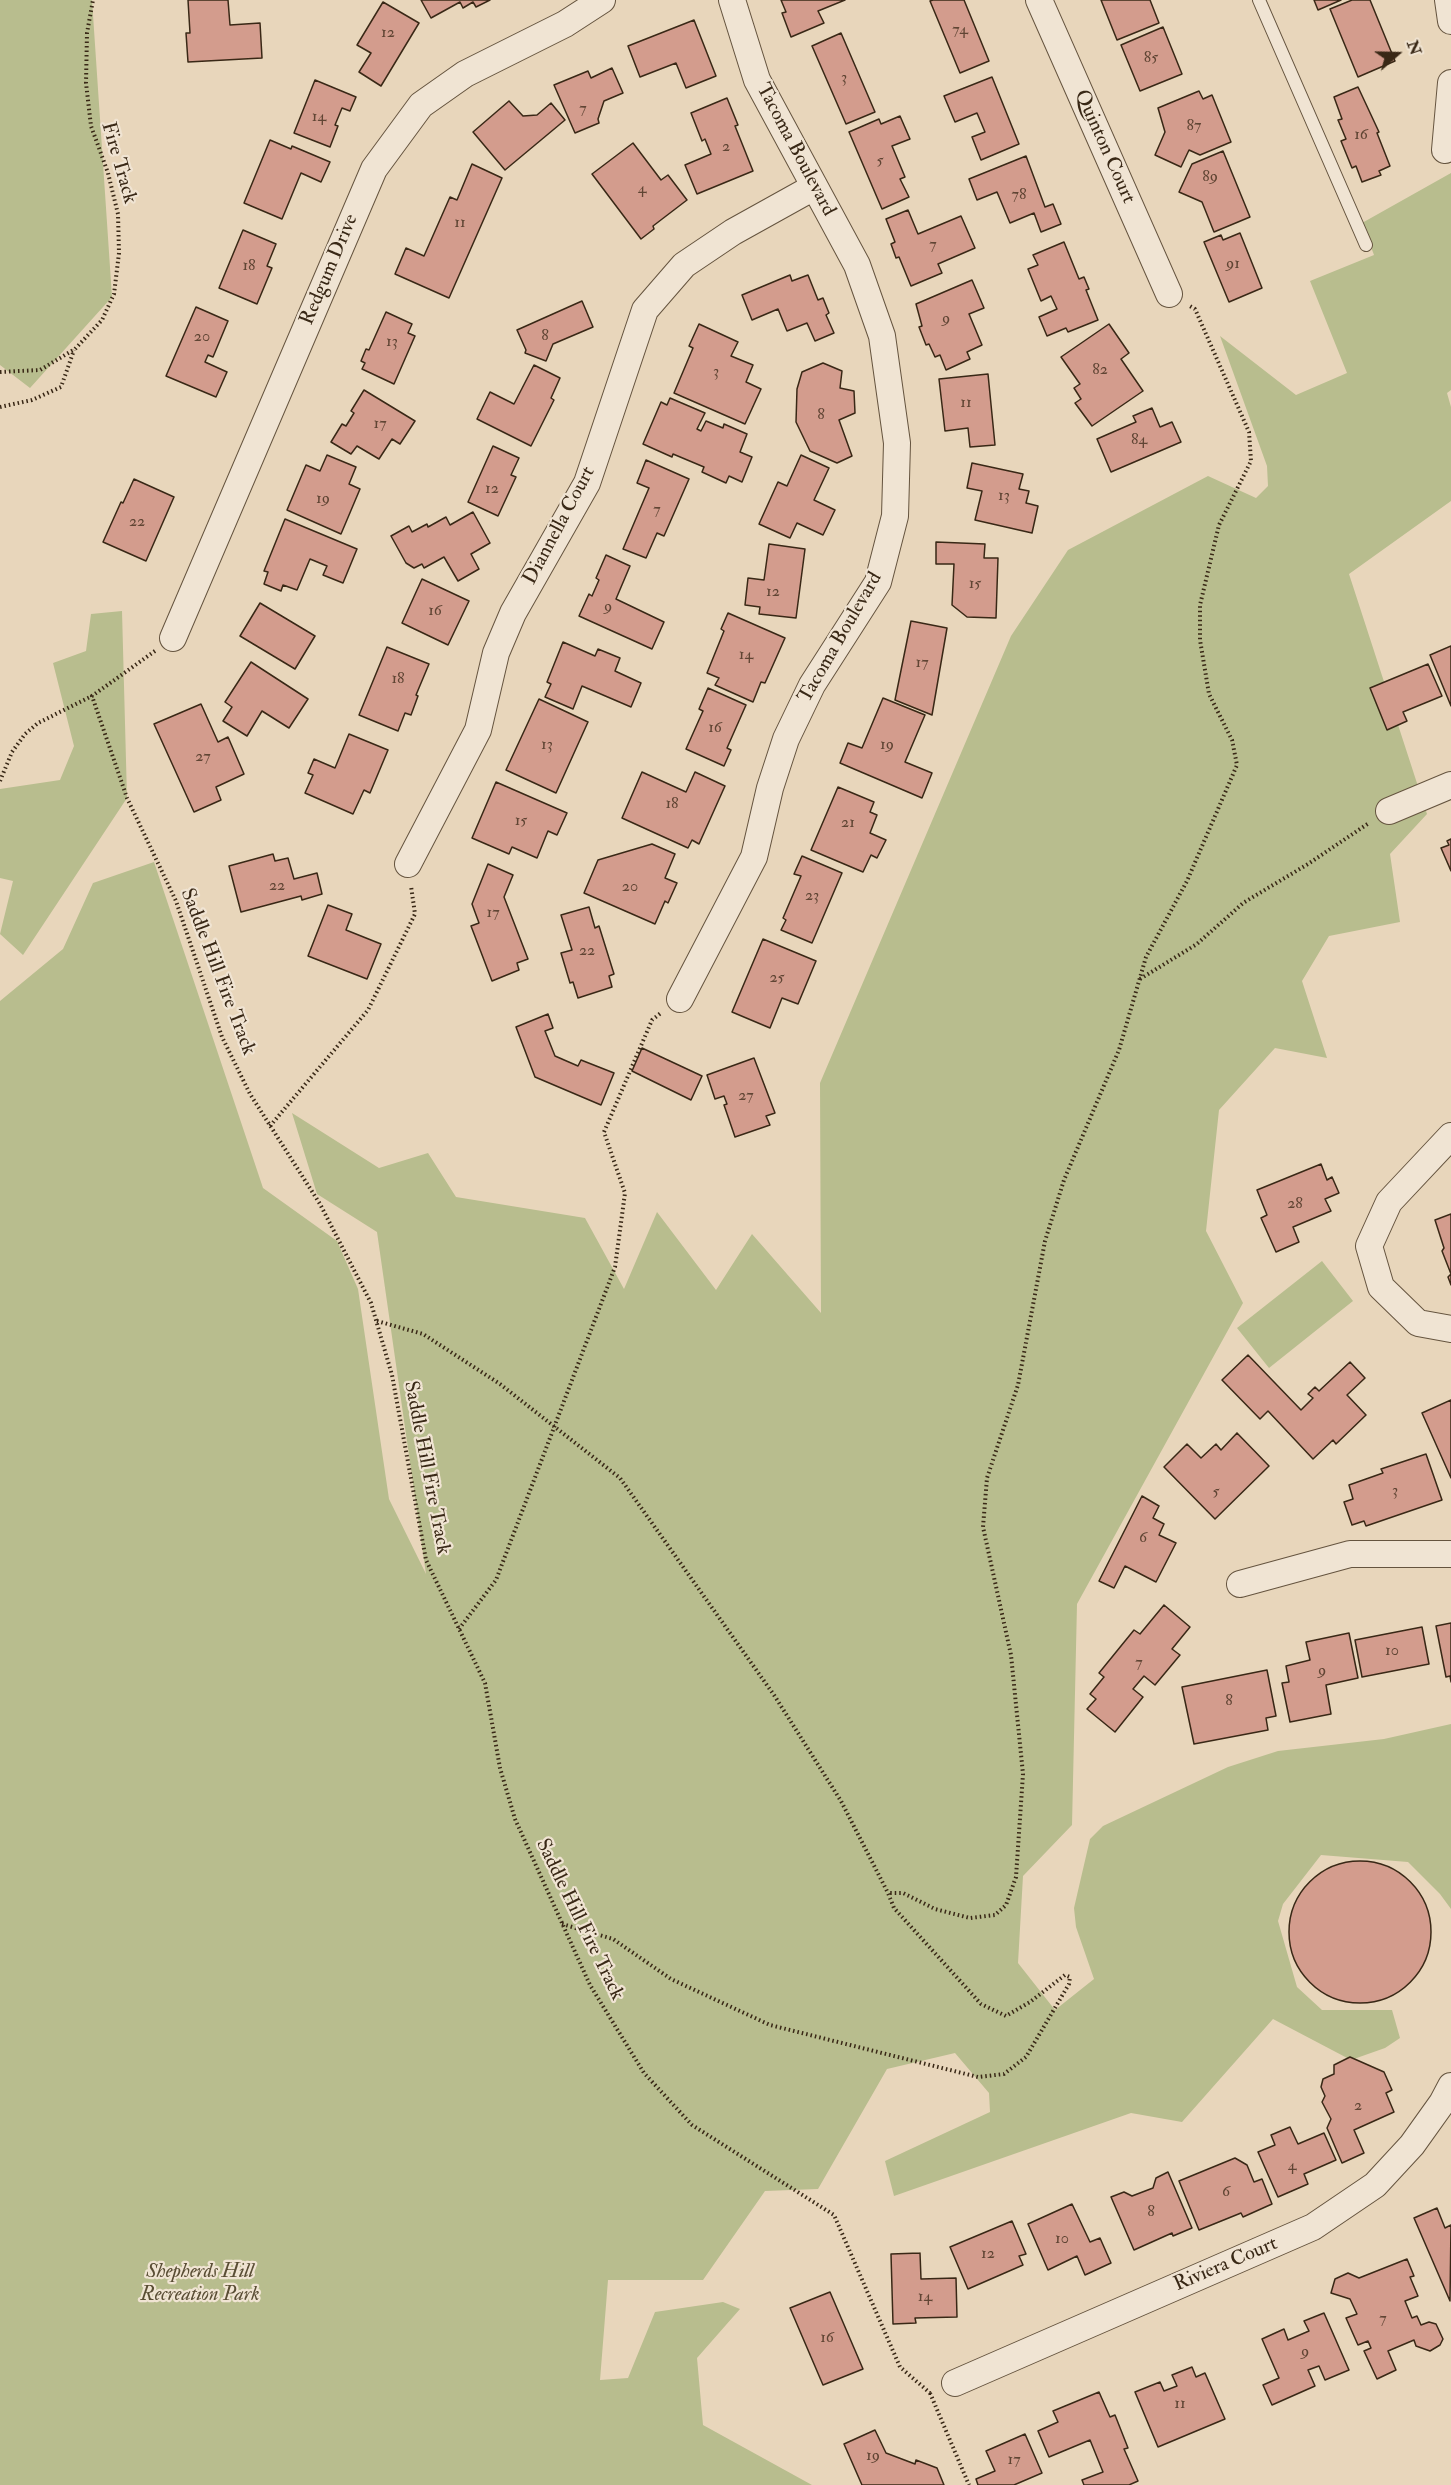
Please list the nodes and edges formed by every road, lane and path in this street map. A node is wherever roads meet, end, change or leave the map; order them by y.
1 (93, 0) edge
2 (602, 0) edge
3 (732, 0) edge
4 (1039, 0) edge
5 (1259, 0) edge
6 (1448, 0) edge
7 (1451, 21) edge
8 (1451, 83) edge
9 (1445, 150) dead end
10 (814, 187) junction
11 (1366, 245) dead end
12 (1169, 294) joint
13 (75, 349) junction
14 (0, 372) edge
15 (0, 407) edge
16 (172, 638) joint
17 (92, 696) junction
18 (0, 781) edge
19 (1451, 785) edge
20 (1389, 812) joint
21 (408, 864) joint
22 (1140, 979) junction
23 (680, 999) joint
24 (270, 1126) junction
25 (1451, 1136) edge
26 (377, 1321) junction
27 (1451, 1329) edge
28 (554, 1427) junction
29 (1451, 1554) edge
30 (1240, 1584) dead end
31 (459, 1629) junction
32 (888, 1893) junction
33 (562, 1924) junction
34 (1451, 2086) edge
35 (955, 2383) joint
36 (930, 2393) junction
37 (969, 2485) edge

1 - 13 path, Fire Track
2 - 16 street, Redgum Drive
3 - 10 street, Tacoma Boulevard
4 - 12 street, Quinton Court
5 - 11 lane
6 - 7 street
8 - 9 street
10 - 21 street, Diannella Court
10 - 23 street, Tacoma Boulevard
12 - 22 path
13 - 14 path, Fire Track
13 - 15 path
16 - 17 path
17 - 18 path
17 - 24 path, Saddle Hill Fire Track
19 - 20 street
20 - 22 path
21 - 24 path
22 - 32 path
23 - 28 path
24 - 26 path, Saddle Hill Fire Track
25 - 27 street
26 - 28 path
26 - 31 path, Saddle Hill Fire Track
28 - 31 path
28 - 32 path
29 - 30 street
31 - 33 path, Saddle Hill Fire Track
32 - 33 path
33 - 36 path, Saddle Hill Fire Track
34 - 35 street, Riviera Court
35 - 36 path
36 - 37 path

